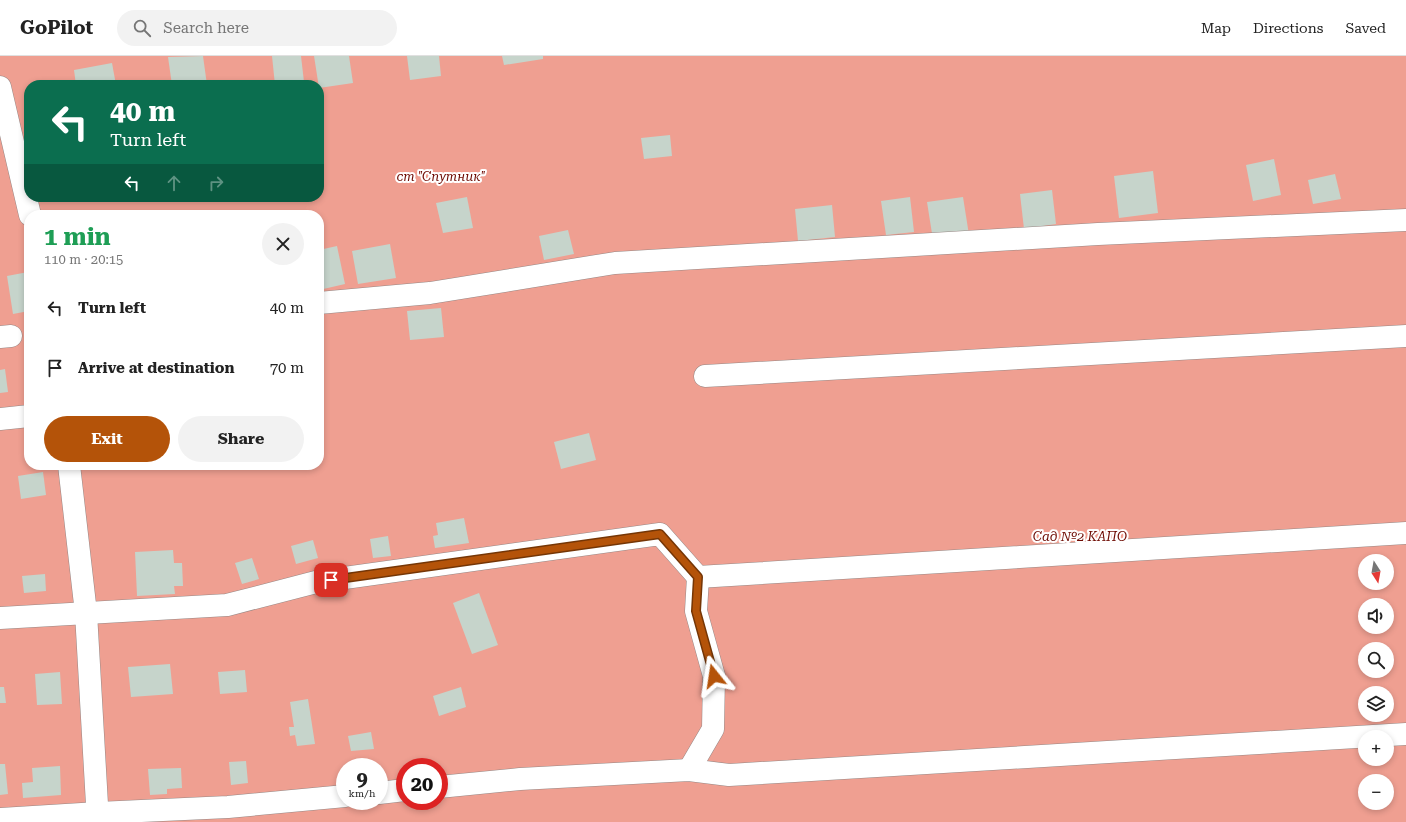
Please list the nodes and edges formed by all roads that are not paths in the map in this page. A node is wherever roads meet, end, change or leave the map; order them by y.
1 (0, 87) edge
2 (24, 189) edge
3 (1406, 220) edge
4 (324, 303) edge
5 (1406, 336) edge
6 (705, 376) dead end
7 (24, 417) edge
8 (0, 419) edge
9 (70, 470) edge
10 (1406, 533) edge
11 (698, 577) junction
12 (86, 613) junction
13 (0, 618) edge
14 (1406, 734) edge
15 (689, 770) junction
16 (448, 786) edge
17 (336, 797) edge
18 (98, 818) edge
19 (0, 819) edge

1 - 2 lane
3 - 4 lane
5 - 6 lane
7 - 8 lane
9 - 12 lane
10 - 11 lane
11 - 12 lane
11 - 15 lane
12 - 13 lane
12 - 18 lane
14 - 15 lane
15 - 16 lane
17 - 18 lane
18 - 19 lane

